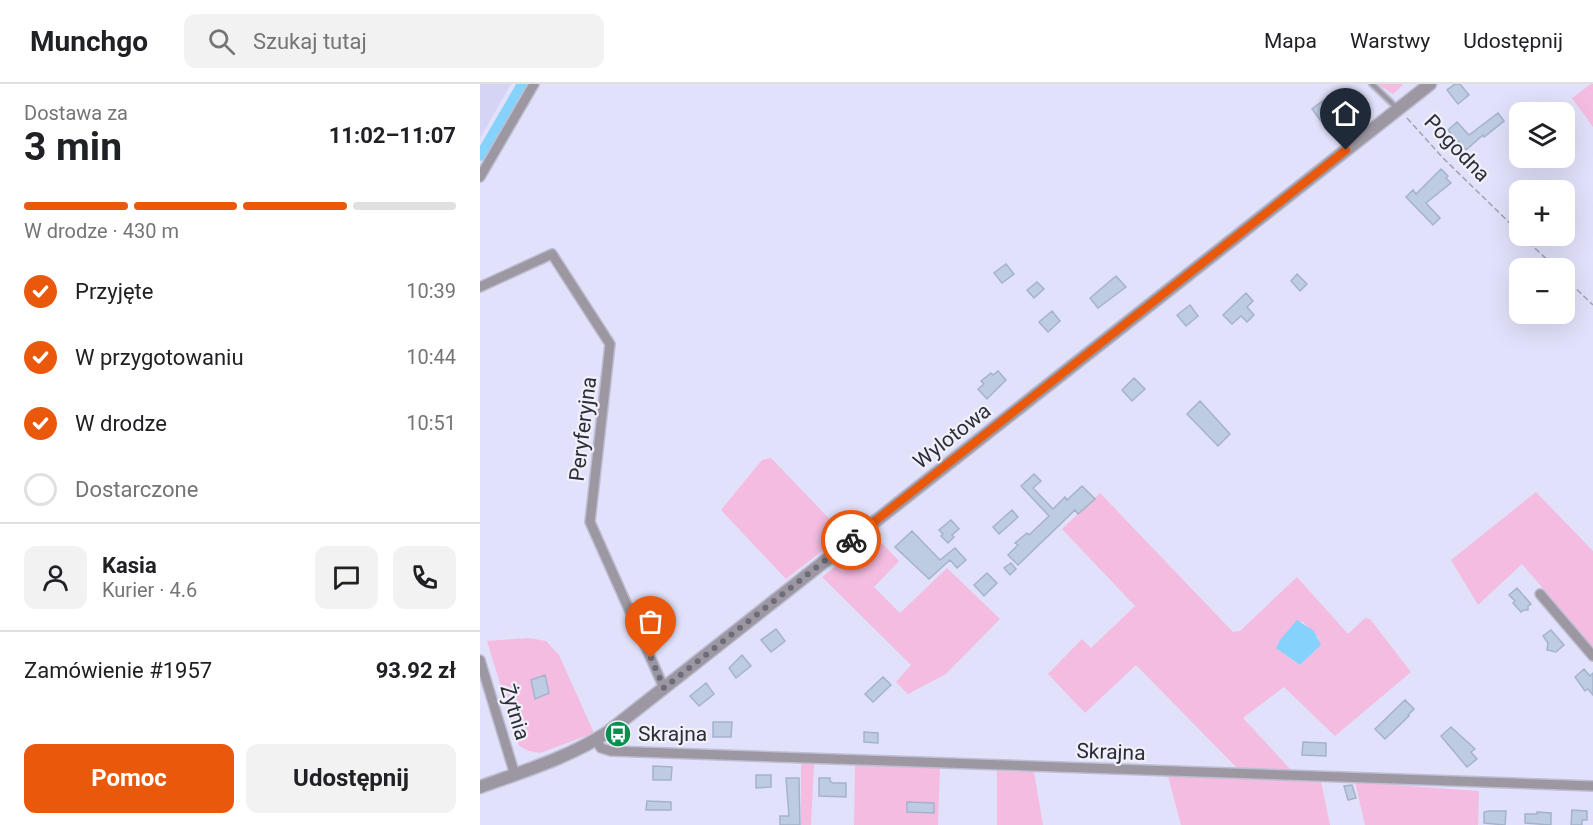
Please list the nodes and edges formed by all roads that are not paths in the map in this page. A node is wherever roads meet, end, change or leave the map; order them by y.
1 (534, 84) edge
2 (1372, 84) edge
3 (1430, 84) edge
4 (1398, 109) junction
5 (480, 177) edge
6 (480, 287) edge
7 (1540, 594) dead end
8 (1593, 656) edge
9 (480, 660) edge
10 (664, 688) junction
11 (596, 740) junction
12 (515, 775) junction
13 (1593, 786) edge
14 (480, 787) edge

1 - 5 street
2 - 4 lane
3 - 4 street, Wylotowa
4 - 10 street, Wylotowa
6 - 10 street, Peryferyjna
7 - 8 street
9 - 12 street, Żytnia
10 - 11 street, Wylotowa
11 - 12 street, Wylotowa
11 - 13 street, Skrajna
12 - 14 street, Wylotowa

